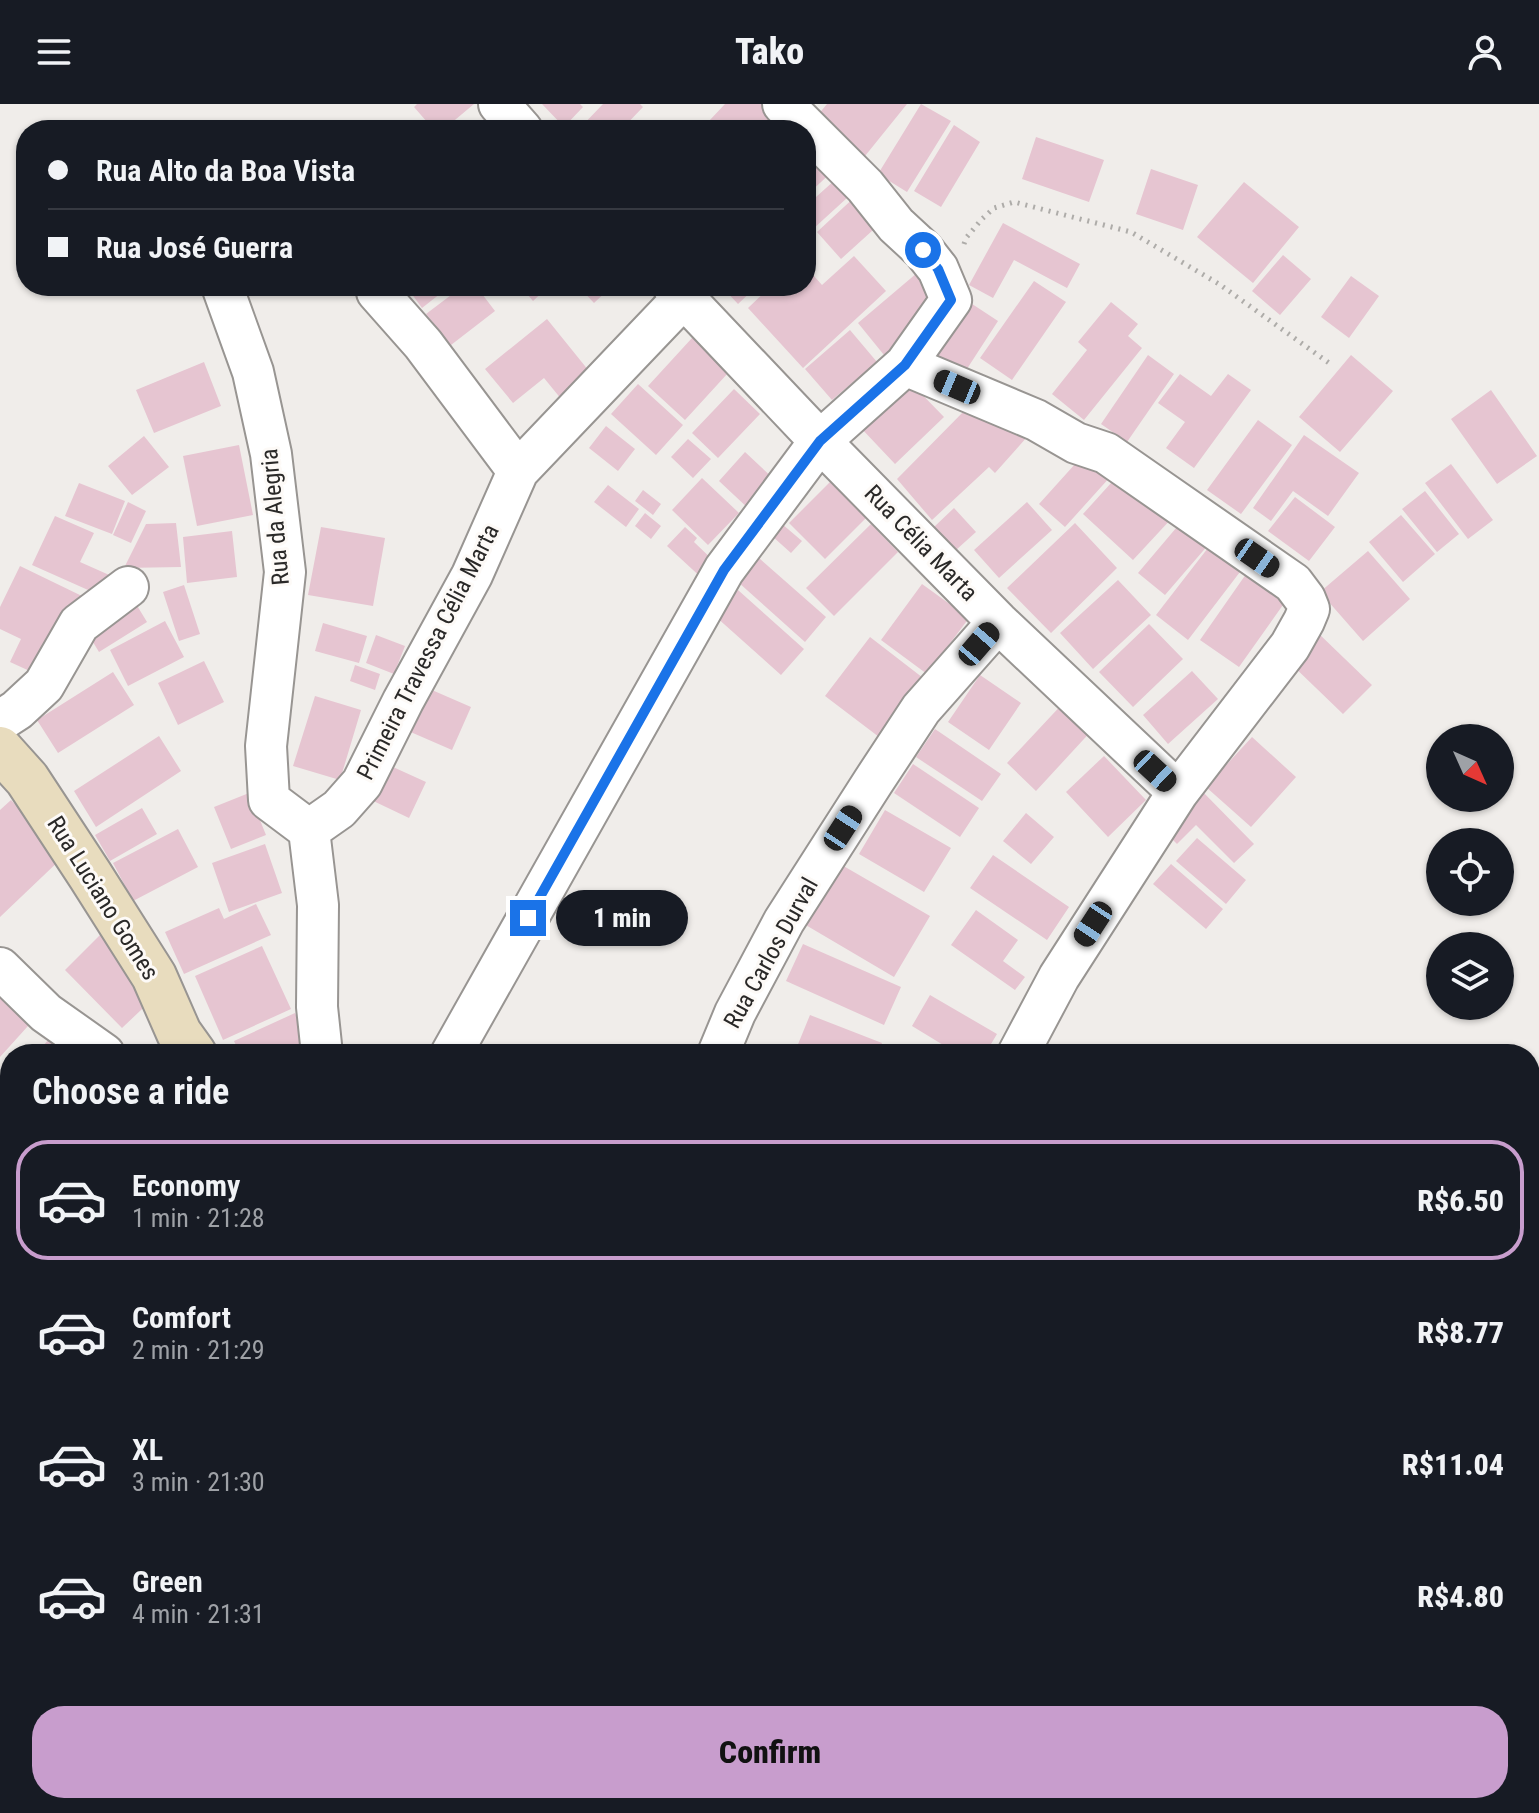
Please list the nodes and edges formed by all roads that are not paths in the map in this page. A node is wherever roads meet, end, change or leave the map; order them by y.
1 (499, 104) edge
2 (783, 104) edge
3 (513, 120) edge
4 (799, 120) edge
5 (816, 137) edge
6 (226, 296) edge
7 (381, 296) edge
8 (675, 296) edge
9 (683, 296) edge
10 (905, 365) junction
11 (820, 441) junction
12 (518, 471) junction
13 (128, 587) dead end
14 (998, 622) junction
15 (0, 721) edge
16 (0, 749) edge
17 (1178, 792) junction
18 (309, 830) junction
19 (0, 968) edge
20 (90, 1044) edge
21 (187, 1044) edge
22 (321, 1044) edge
23 (457, 1044) edge
24 (722, 1044) edge
25 (1023, 1044) edge

1 - 3 street
2 - 4 street
5 - 10 street
6 - 18 street, Rua da Alegria
7 - 12 street
8 - 12 street, Primeira Travessa Célia Marta
9 - 11 street, Rua Célia Marta
10 - 11 street
10 - 17 street
11 - 14 street, Rua Célia Marta
11 - 23 street
12 - 18 street, Primeira Travessa Célia Marta
13 - 15 street
14 - 17 street, Rua Célia Marta
14 - 24 street, Rua Carlos Durval
16 - 21 street, Rua Luciano Gomes
17 - 25 street
18 - 22 street
19 - 20 street

